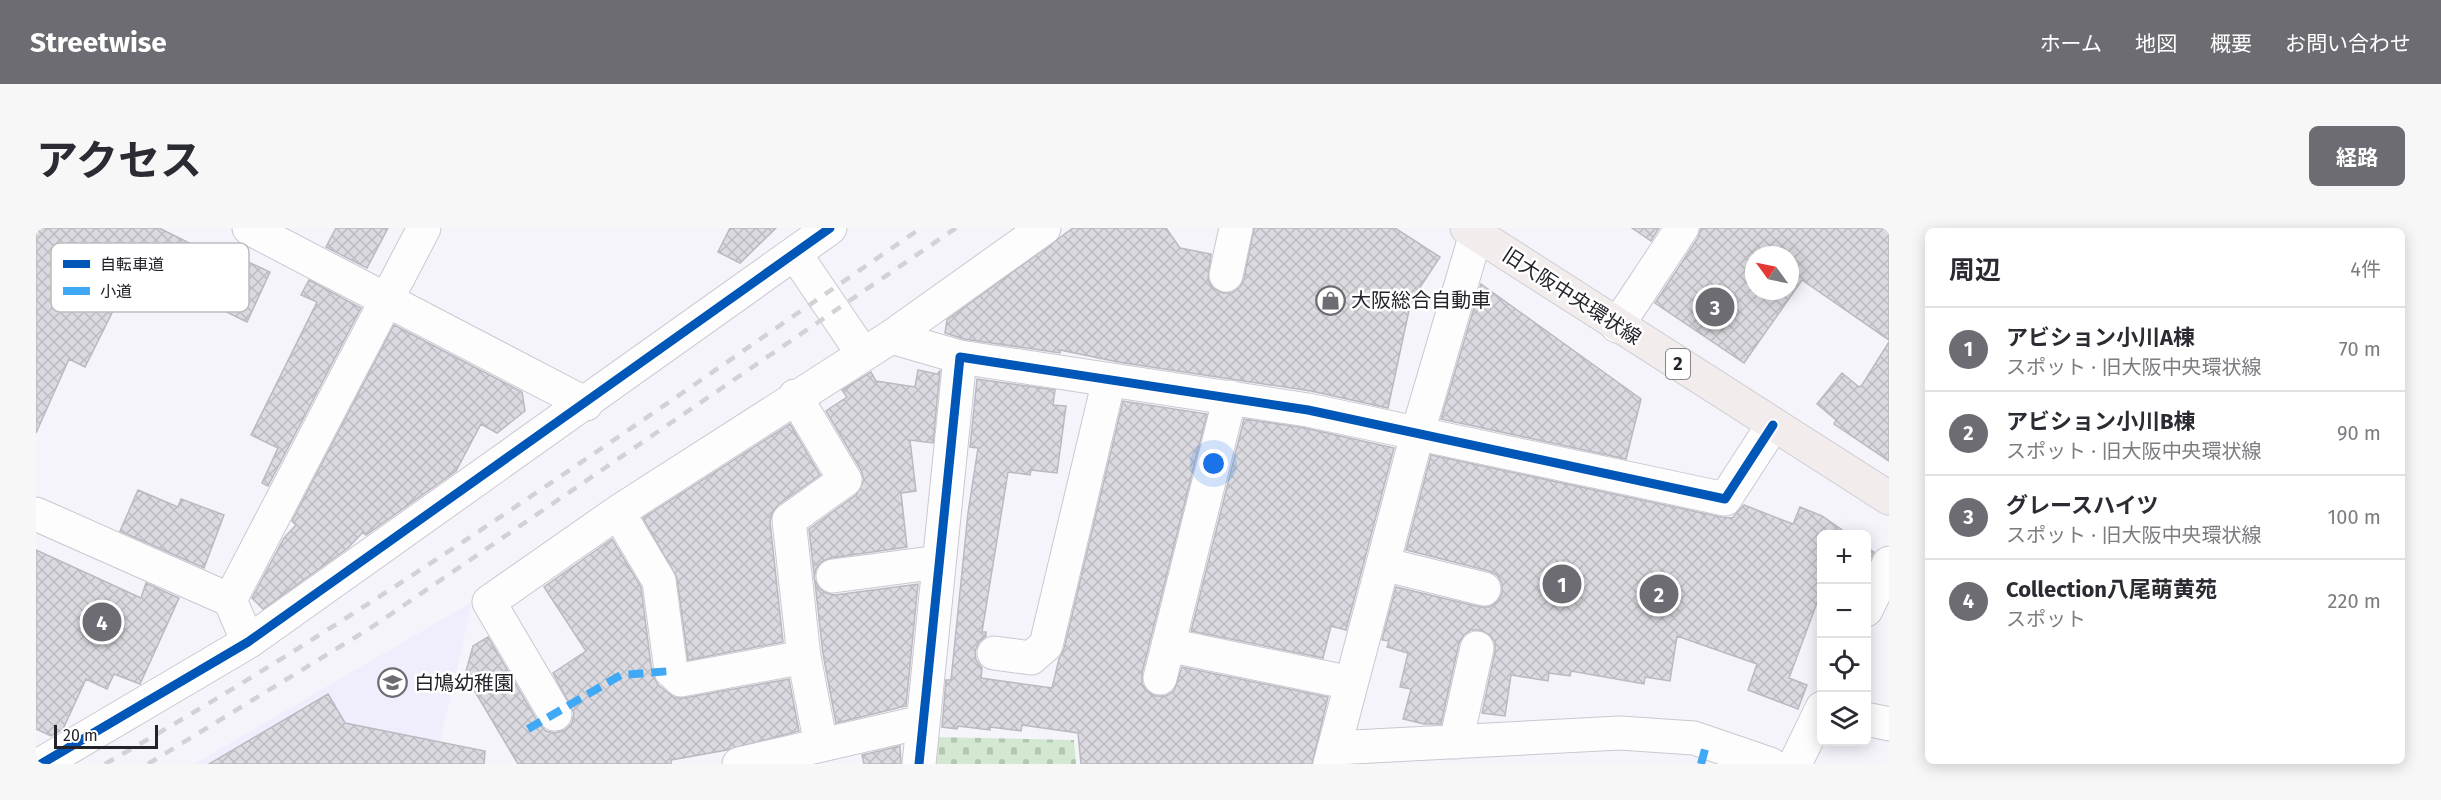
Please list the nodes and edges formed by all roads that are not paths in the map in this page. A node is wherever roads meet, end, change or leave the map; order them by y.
1 (249, 228) edge
2 (424, 228) edge
3 (1044, 228) edge
4 (1236, 228) edge
5 (1682, 228) edge
6 (1472, 231) edge
7 (809, 237) edge
8 (1226, 276) dead end
9 (387, 300) junction
10 (1617, 326) junction
11 (891, 337) junction
12 (863, 354) junction
13 (960, 357) junction
14 (1109, 380) junction
15 (795, 396) junction
16 (1230, 397) junction
17 (586, 404) junction
18 (1773, 425) junction
19 (1417, 435) junction
20 (1889, 498) edge
21 (618, 512) junction
22 (36, 514) edge
23 (939, 562) junction
24 (1383, 564) junction
25 (1889, 564) edge
26 (833, 576) dead end
27 (1484, 589) dead end
28 (230, 600) junction
29 (1871, 600) edge
30 (248, 642) junction
31 (1168, 645) junction
32 (1477, 648) dead end
33 (994, 653) dead end
34 (804, 657) junction
35 (1160, 678) dead end
36 (1351, 683) junction
37 (555, 714) dead end
38 (1817, 717) edge
39 (1871, 720) edge
40 (922, 722) junction
41 (1889, 724) edge
42 (1456, 741) junction
43 (821, 746) junction
44 (1332, 756) edge
45 (41, 764) edge
46 (739, 764) edge
47 (919, 764) edge
48 (1770, 764) edge
49 (1795, 764) edge

1 - 9 street
2 - 9 street
3 - 11 street
4 - 8 street
5 - 10 street
6 - 10 main road, 旧大阪中央環状線 / 2
6 - 19 street
7 - 12 street
7 - 17 street
9 - 17 street
9 - 28 street
10 - 18 main road, 旧大阪中央環状線 / 2
11 - 12 street
11 - 13 street
12 - 15 street
13 - 14 street
13 - 23 street
14 - 16 street
14 - 33 street
15 - 21 street
15 - 34 street
16 - 19 street
16 - 31 street
17 - 30 street
18 - 19 street
18 - 20 main road, 旧大阪中央環状線 / 2
19 - 24 street
21 - 34 street
21 - 37 street
22 - 28 street
23 - 26 street
23 - 40 street
24 - 27 street
24 - 36 street
25 - 29 street
28 - 30 street
30 - 45 street
31 - 35 street
31 - 36 street
32 - 42 street
34 - 43 street
36 - 44 street
38 - 49 street
39 - 41 street
40 - 43 street
40 - 47 street
42 - 44 street
42 - 48 street
43 - 46 street

